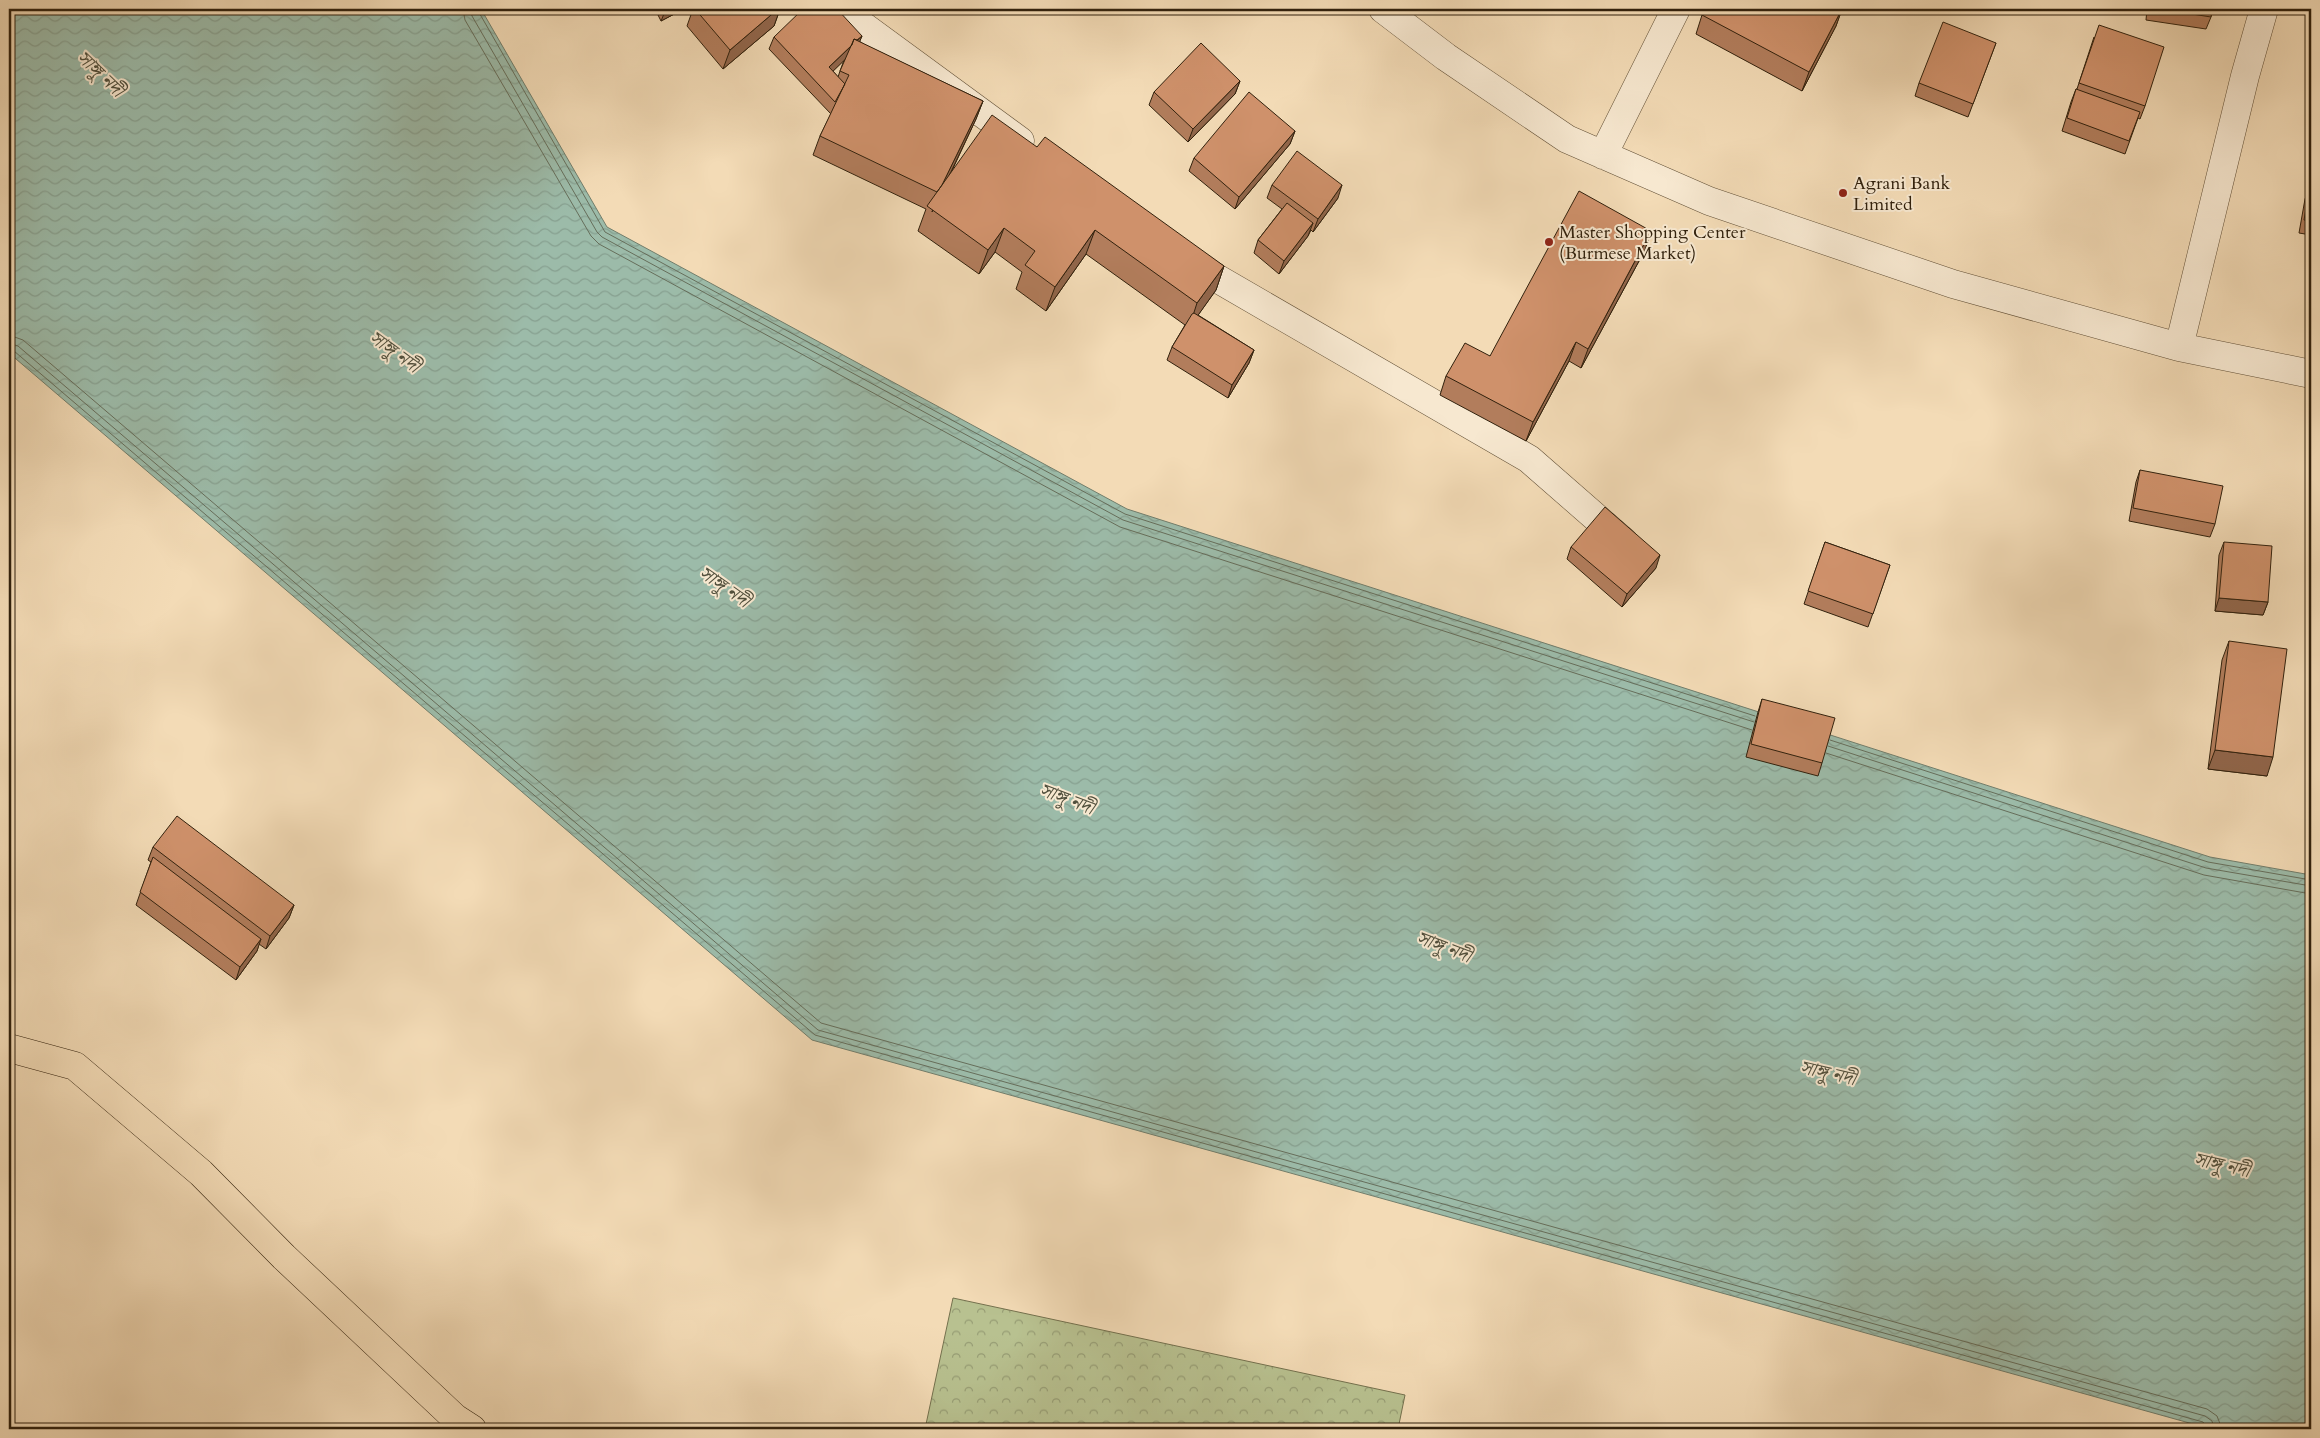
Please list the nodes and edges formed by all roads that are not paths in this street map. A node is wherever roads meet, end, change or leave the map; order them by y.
1 (840, 9) edge
2 (1383, 9) edge
3 (1676, 9) edge
4 (2264, 9) edge
5 (1603, 155) junction
6 (1040, 156) edge
7 (1168, 250) edge
8 (2179, 347) junction
9 (2311, 374) edge
10 (1624, 542) edge
11 (9, 1048) edge
12 (472, 1429) edge

1 - 6 street
2 - 5 street
3 - 5 street
4 - 8 street
5 - 8 street
7 - 10 street
8 - 9 street
11 - 12 main road

